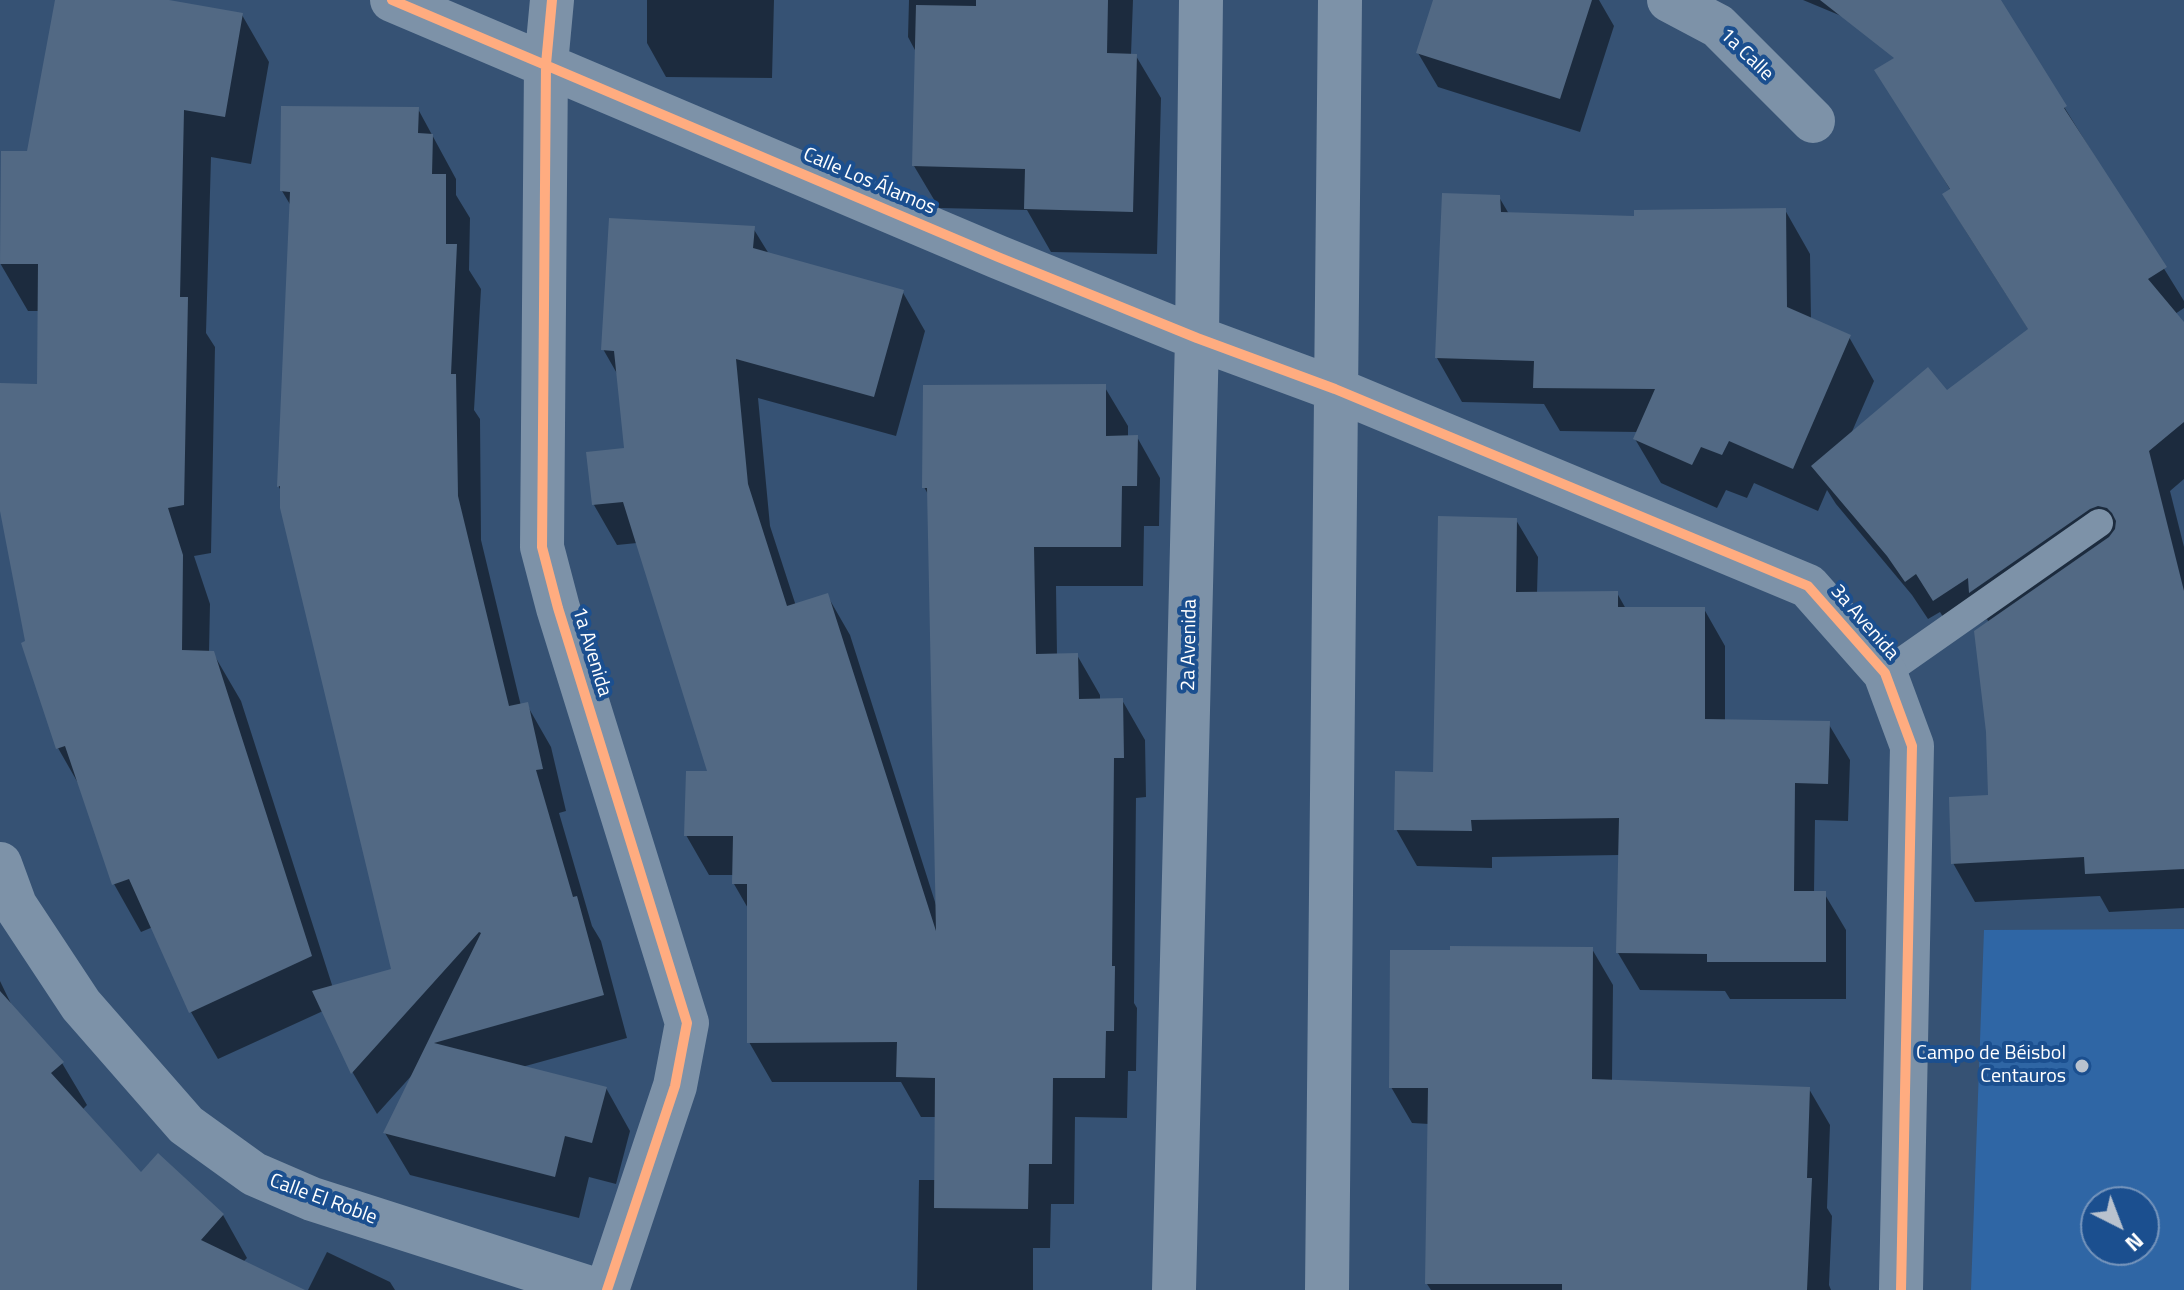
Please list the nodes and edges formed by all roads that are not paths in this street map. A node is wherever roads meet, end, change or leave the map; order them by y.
1 (392, 0) edge
2 (552, 0) edge
3 (1201, 0) edge
4 (1340, 0) edge
5 (1669, 0) edge
6 (546, 64) junction
7 (1813, 121) dead end
8 (1197, 338) junction
9 (1335, 389) junction
10 (2099, 523) dead end
11 (1885, 673) junction
12 (0, 864) edge
13 (596, 1290) edge
14 (607, 1290) edge
15 (1174, 1290) edge
16 (1327, 1290) edge
17 (1901, 1290) edge

1 - 6 street, Calle Los Álamos
2 - 6 street, 1a Avenida
3 - 8 street, 2a Avenida
4 - 9 street
5 - 7 street, 1a Calle
6 - 8 street, Calle Los Álamos
6 - 14 street, 1a Avenida
8 - 9 street, Calle Los Álamos
8 - 15 street, 2a Avenida
9 - 11 street, 3a Avenida
9 - 16 street
10 - 11 lane
11 - 17 street, 3a Avenida
12 - 13 street, Calle El Roble

